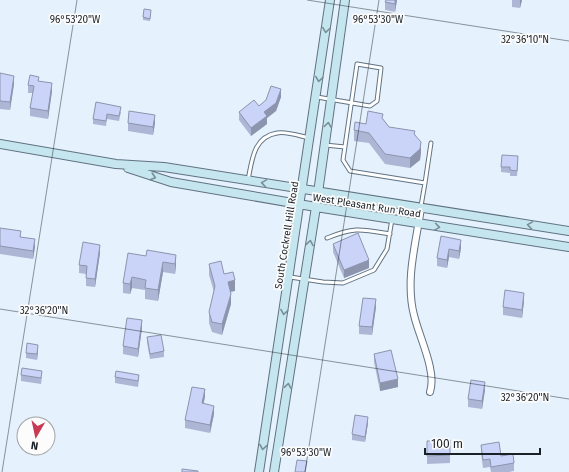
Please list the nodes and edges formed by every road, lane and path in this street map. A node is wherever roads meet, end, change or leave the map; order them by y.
1 (330, 0) edge
2 (344, 0) edge
3 (317, 97) junction
4 (332, 100) junction
5 (351, 104) junction
6 (311, 138) junction
7 (431, 143) dead end
8 (0, 144) edge
9 (325, 145) junction
10 (345, 147) junction
11 (116, 164) junction
12 (248, 180) junction
13 (425, 183) junction
14 (303, 189) junction
15 (318, 191) junction
16 (300, 204) junction
17 (316, 207) junction
18 (421, 208) junction
19 (392, 220) junction
20 (419, 224) junction
21 (569, 231) edge
22 (390, 234) junction
23 (327, 238) dead end
24 (569, 247) edge
25 (289, 277) junction
26 (304, 279) junction
27 (430, 392) dead end
28 (259, 472) edge
29 (274, 472) edge

1 -> 3 main road, South Cockrell Hill Road
2 - 4 main road
3 - 4 lane
3 - 6 main road, South Cockrell Hill Road
4 - 5 lane
9 -> 4 main road
5 - 5 lane
5 - 10 lane
6 - 12 lane
6 - 14 main road, South Cockrell Hill Road
7 - 13 lane
8 - 11 main road, West Pleasant Run Road
9 - 10 lane
9 - 15 main road
10 - 13 lane
11 - 12 main road, West Pleasant Run Road
11 -> 16 main road, West Pleasant Run Road
14 -> 12 main road, West Pleasant Run Road
13 - 18 lane
14 - 15 main road, West Pleasant Run Road
14 - 16 main road, South Cockrell Hill Road
15 - 17 main road
15 - 18 main road, West Pleasant Run Road
16 - 17 main road, West Pleasant Run Road
16 - 25 main road, South Cockrell Hill Road
17 - 19 main road, West Pleasant Run Road
26 -> 17 main road
18 - 20 street
21 -> 18 main road, West Pleasant Run Road
19 - 20 main road, West Pleasant Run Road
19 - 22 lane
20 -> 24 main road, West Pleasant Run Road
20 - 27 street
22 - 23 lane
22 - 26 lane
25 - 26 lane
25 -> 28 main road, South Cockrell Hill Road
29 -> 26 main road

